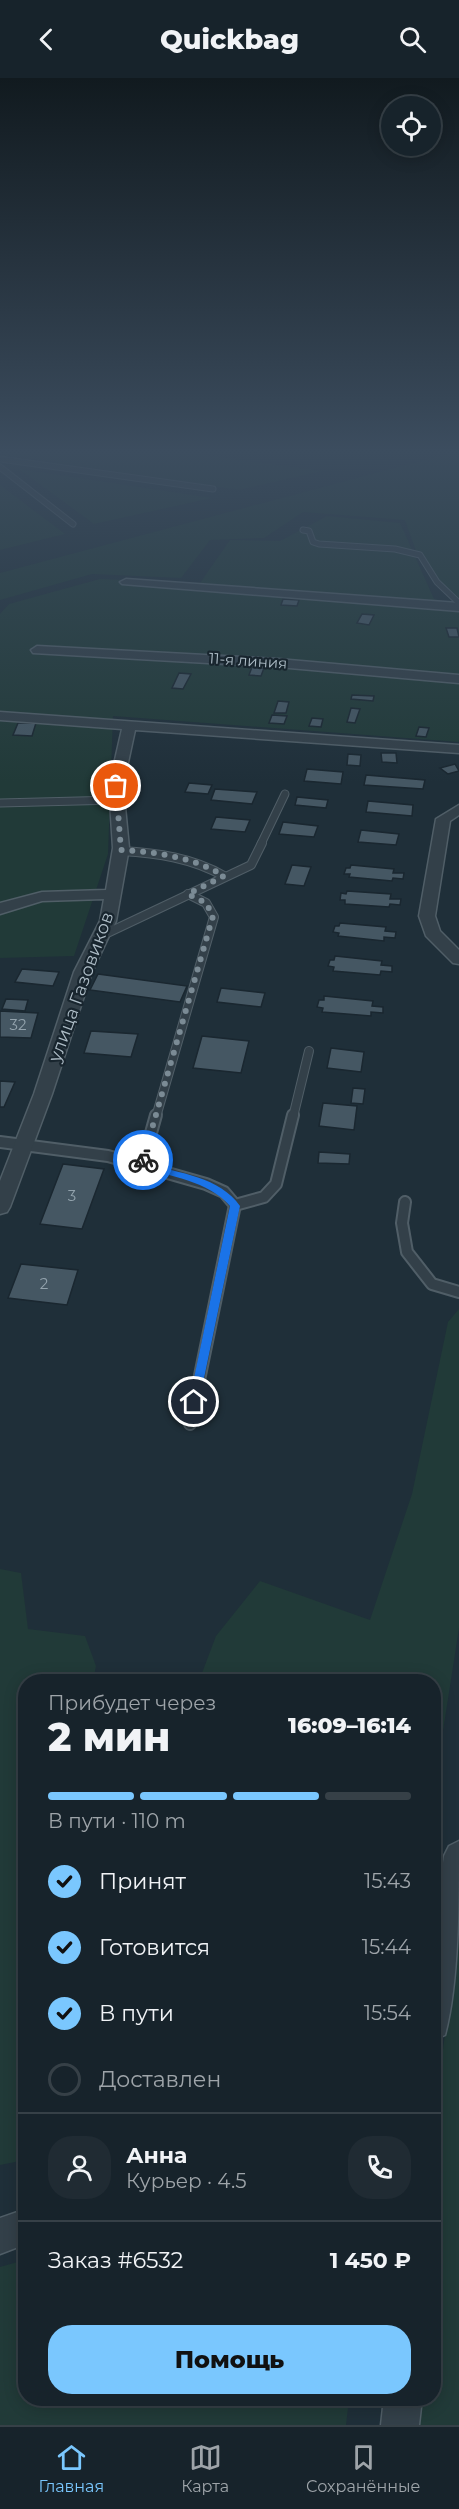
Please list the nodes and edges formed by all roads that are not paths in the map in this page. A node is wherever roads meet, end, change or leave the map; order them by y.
1 (425, 564) edge
2 (126, 582) dead end
3 (459, 605) edge
4 (37, 650) dead end
5 (459, 679) edge
6 (0, 716) edge
7 (129, 726) junction
8 (459, 731) edge
9 (456, 749) edge
10 (285, 794) dead end
11 (117, 800) junction
12 (0, 803) edge
13 (459, 809) edge
14 (121, 850) junction
15 (224, 876) junction
16 (188, 894) junction
17 (113, 895) junction
18 (0, 909) edge
19 (101, 936) junction
20 (459, 959) edge
21 (309, 1052) dead end
22 (0, 1142) edge
23 (24, 1144) junction
24 (142, 1165) junction
25 (405, 1202) dead end
26 (0, 1206) edge
27 (235, 1206) junction
28 (459, 1292) edge
29 (189, 1424) dead end
30 (459, 1856) edge
31 (441, 1977) edge
32 (18, 2229) edge
33 (0, 2236) edge
34 (402, 2406) edge
35 (400, 2425) edge

1 - 3 lane
2 - 3 street
4 - 5 street, 11-я линия
6 - 7 street
7 - 9 street
7 - 11 street, улица Газовиков
8 - 9 street
10 - 15 lane
11 - 12 lane
11 - 14 street, улица Газовиков
13 - 20 street
14 - 15 lane
14 - 17 street, улица Газовиков
15 - 16 lane
16 - 19 lane
16 - 24 lane
17 - 18 street
17 - 19 street, улица Газовиков
19 - 23 street, улица Газовиков
21 - 27 lane
22 - 23 lane
23 - 24 lane
23 - 26 street, улица Газовиков
24 - 27 lane
25 - 28 lane
27 - 29 lane
30 - 31 street
32 - 33 street
34 - 35 street

